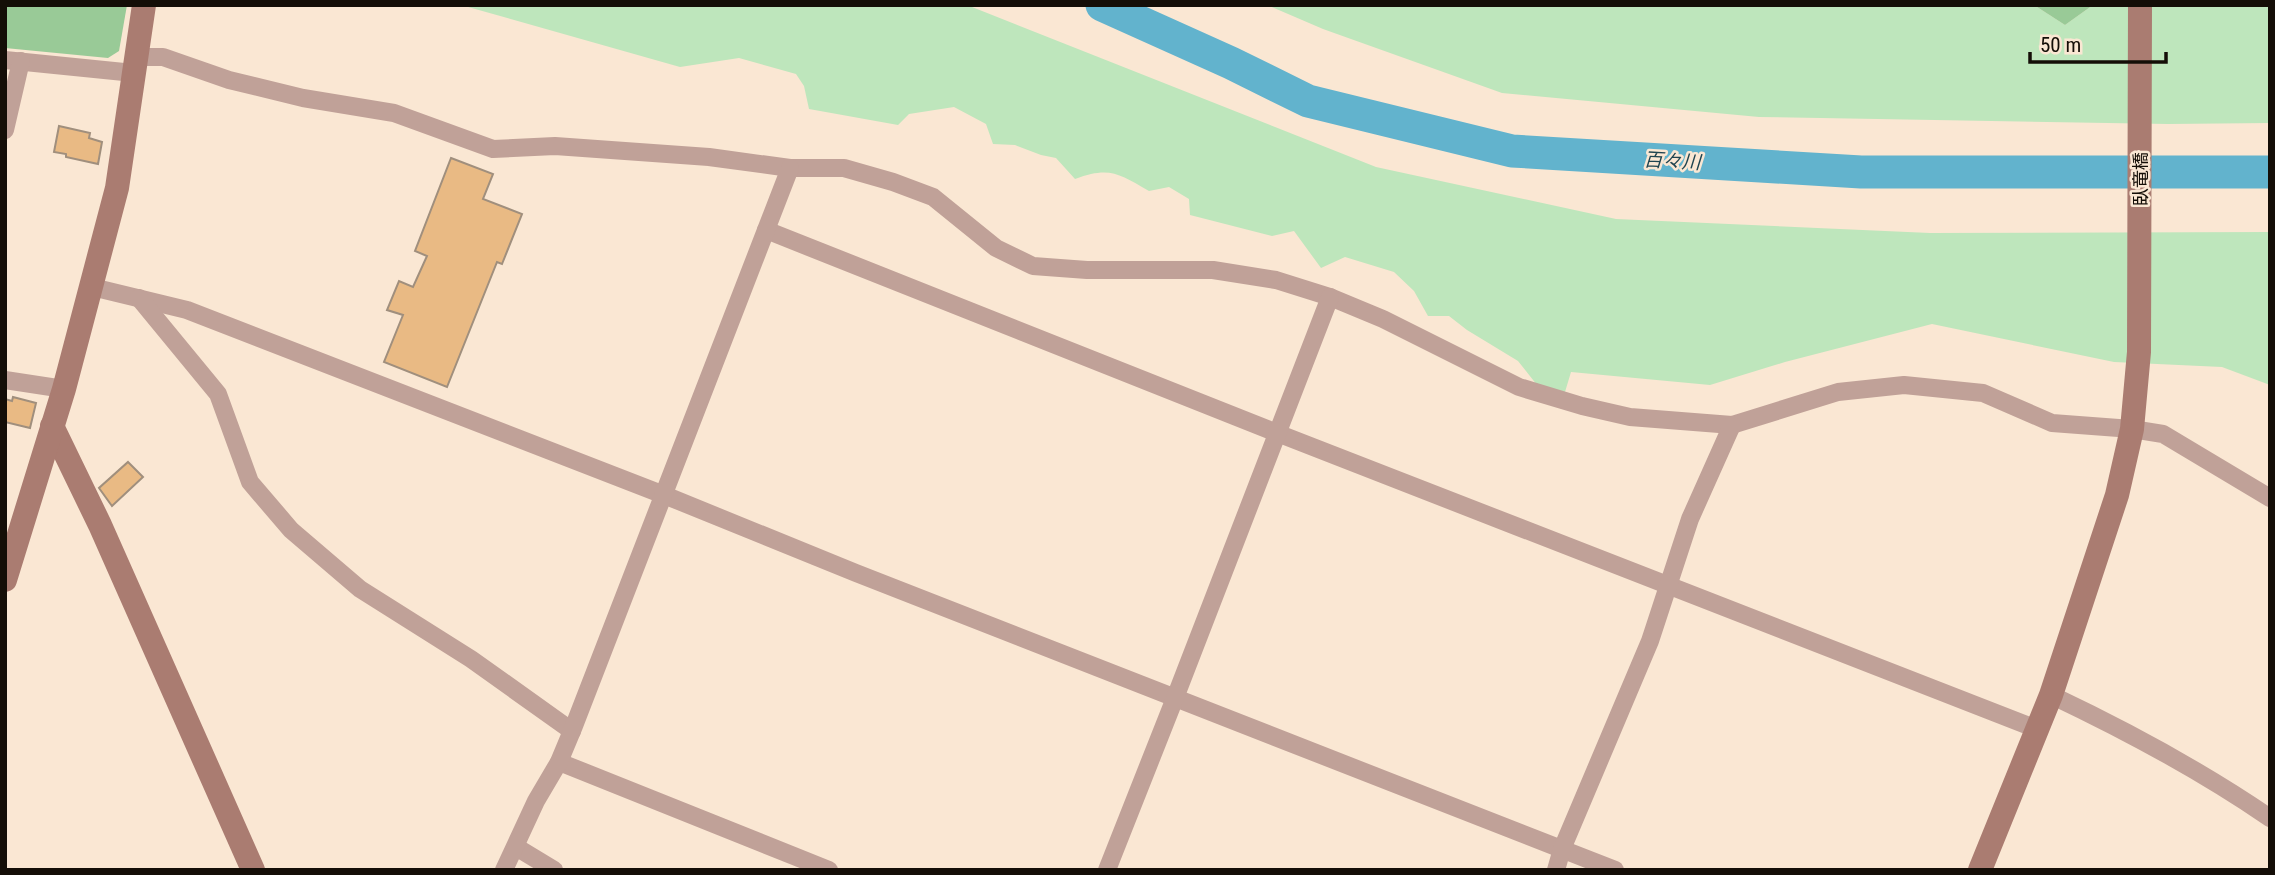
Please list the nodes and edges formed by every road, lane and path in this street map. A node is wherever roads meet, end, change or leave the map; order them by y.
1 (144, 5) edge
2 (2140, 5) edge
3 (13, 60) edge
4 (136, 65) junction
5 (5, 130) edge
6 (790, 168) junction
7 (766, 230) junction
8 (92, 287) junction
9 (1330, 297) junction
10 (139, 298) junction
11 (5, 380) edge
12 (64, 389) junction
13 (1732, 425) junction
14 (52, 426) junction
15 (2132, 429) junction
16 (1277, 433) junction
17 (664, 495) junction
18 (2270, 498) edge
19 (5, 580) edge
20 (1668, 584) junction
21 (2051, 695) junction
22 (1175, 698) junction
23 (2037, 729) junction
24 (572, 731) junction
25 (559, 762) junction
26 (2270, 818) edge
27 (516, 847) junction
28 (1562, 849) junction
29 (253, 870) edge
30 (504, 870) edge
31 (554, 870) edge
32 (829, 870) edge
33 (1107, 870) edge
34 (1556, 870) edge
35 (1615, 870) edge
36 (1980, 870) edge

1 - 4 street
2 - 15 street, 臥竜橋
3 - 4 street
3 - 5 street
4 - 6 street
4 - 8 street
6 - 7 street
6 - 9 street
7 - 16 street
7 - 17 street
8 - 10 street
8 - 12 street
9 - 13 street
9 - 16 street
10 - 17 street
10 - 24 street
11 - 12 street
12 - 14 street
13 - 15 street
13 - 20 street
14 - 19 street
14 - 29 street
15 - 18 street
15 - 21 street, 臥竜橋
16 - 20 street
16 - 22 street
17 - 22 street
17 - 24 street
20 - 23 street
20 - 28 street
21 - 23 street, 臥竜橋
21 - 26 street
22 - 28 street
22 - 33 street
23 - 36 street, 臥竜橋
24 - 25 street
25 - 27 street
25 - 32 street
27 - 30 street
27 - 31 street
28 - 34 street
28 - 35 street

